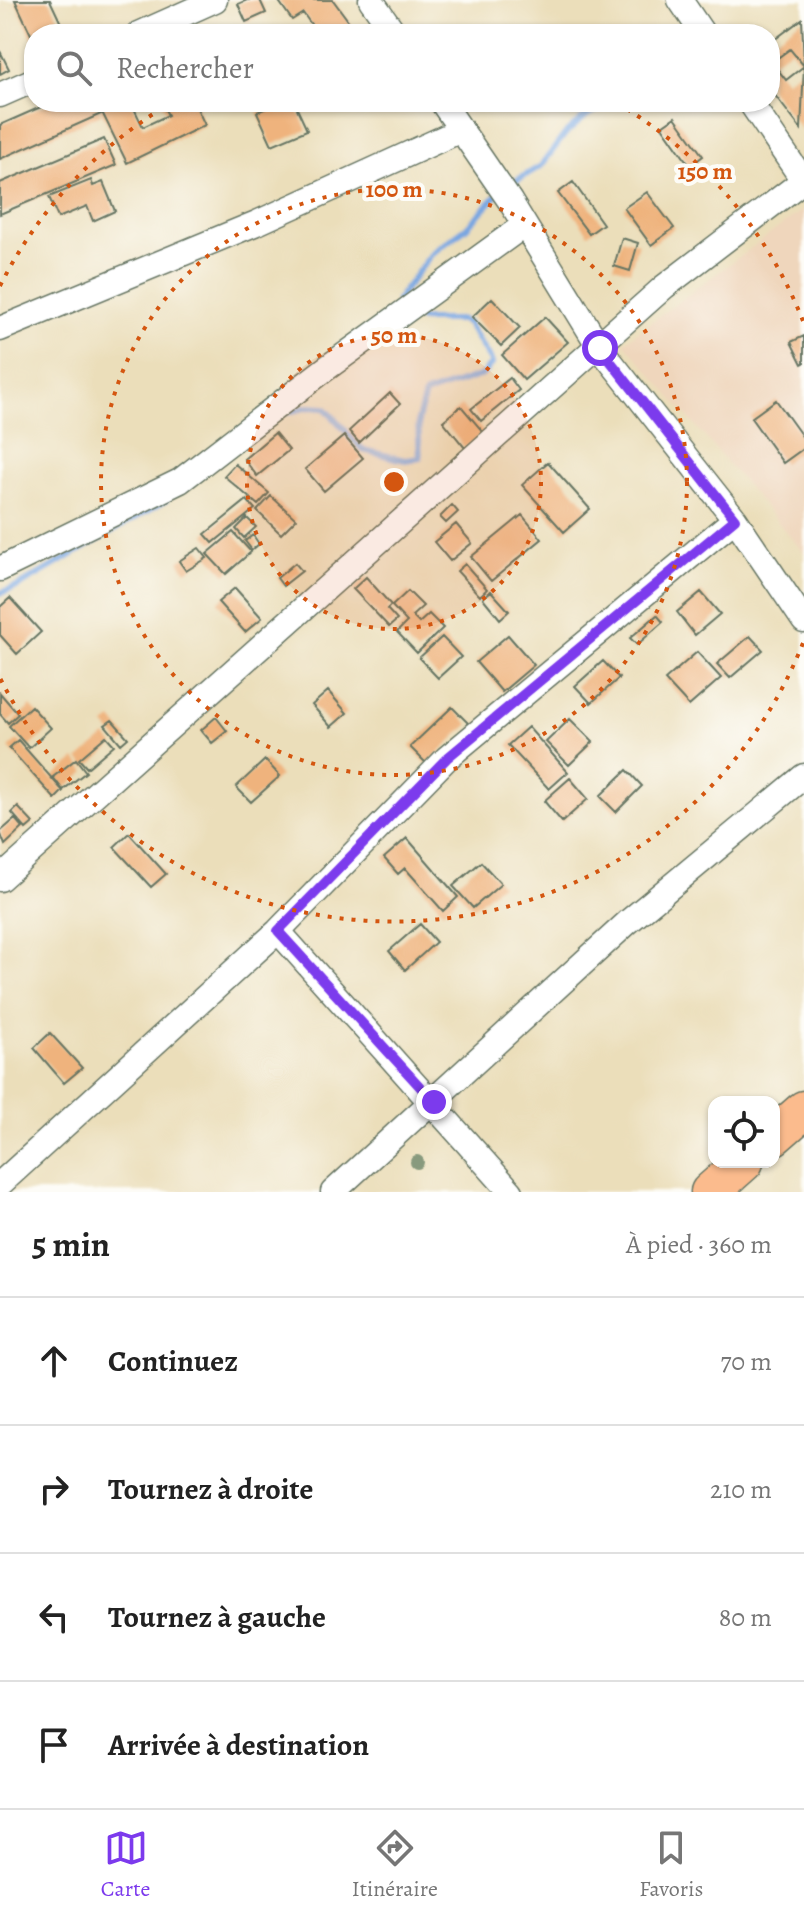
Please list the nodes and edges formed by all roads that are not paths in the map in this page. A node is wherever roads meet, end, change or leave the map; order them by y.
1 (215, 0) edge
2 (371, 0) edge
3 (680, 0) edge
4 (161, 24) edge
5 (388, 24) edge
6 (696, 24) edge
7 (24, 84) edge
8 (0, 95) edge
9 (449, 112) edge
10 (757, 112) edge
11 (461, 130) junction
12 (804, 180) edge
13 (523, 226) junction
14 (0, 329) edge
15 (600, 348) junction
16 (735, 519) junction
17 (0, 569) edge
18 (804, 621) edge
19 (804, 776) edge
20 (0, 879) edge
21 (278, 931) junction
22 (434, 1102) junction
23 (804, 1110) edge
24 (780, 1131) edge
25 (737, 1168) edge
26 (0, 1184) edge
27 (333, 1192) edge
28 (511, 1192) edge
29 (710, 1192) edge

1 - 4 street
2 - 5 street
3 - 6 street
7 - 8 street
9 - 11 street
10 - 12 street
11 - 13 street
11 - 14 street
12 - 15 street
13 - 15 street
13 - 17 street
15 - 16 street
15 - 20 street
16 - 18 street
16 - 21 street
19 - 22 street
21 - 22 street
21 - 26 street
22 - 27 street
22 - 28 street
23 - 24 main road
25 - 29 main road

